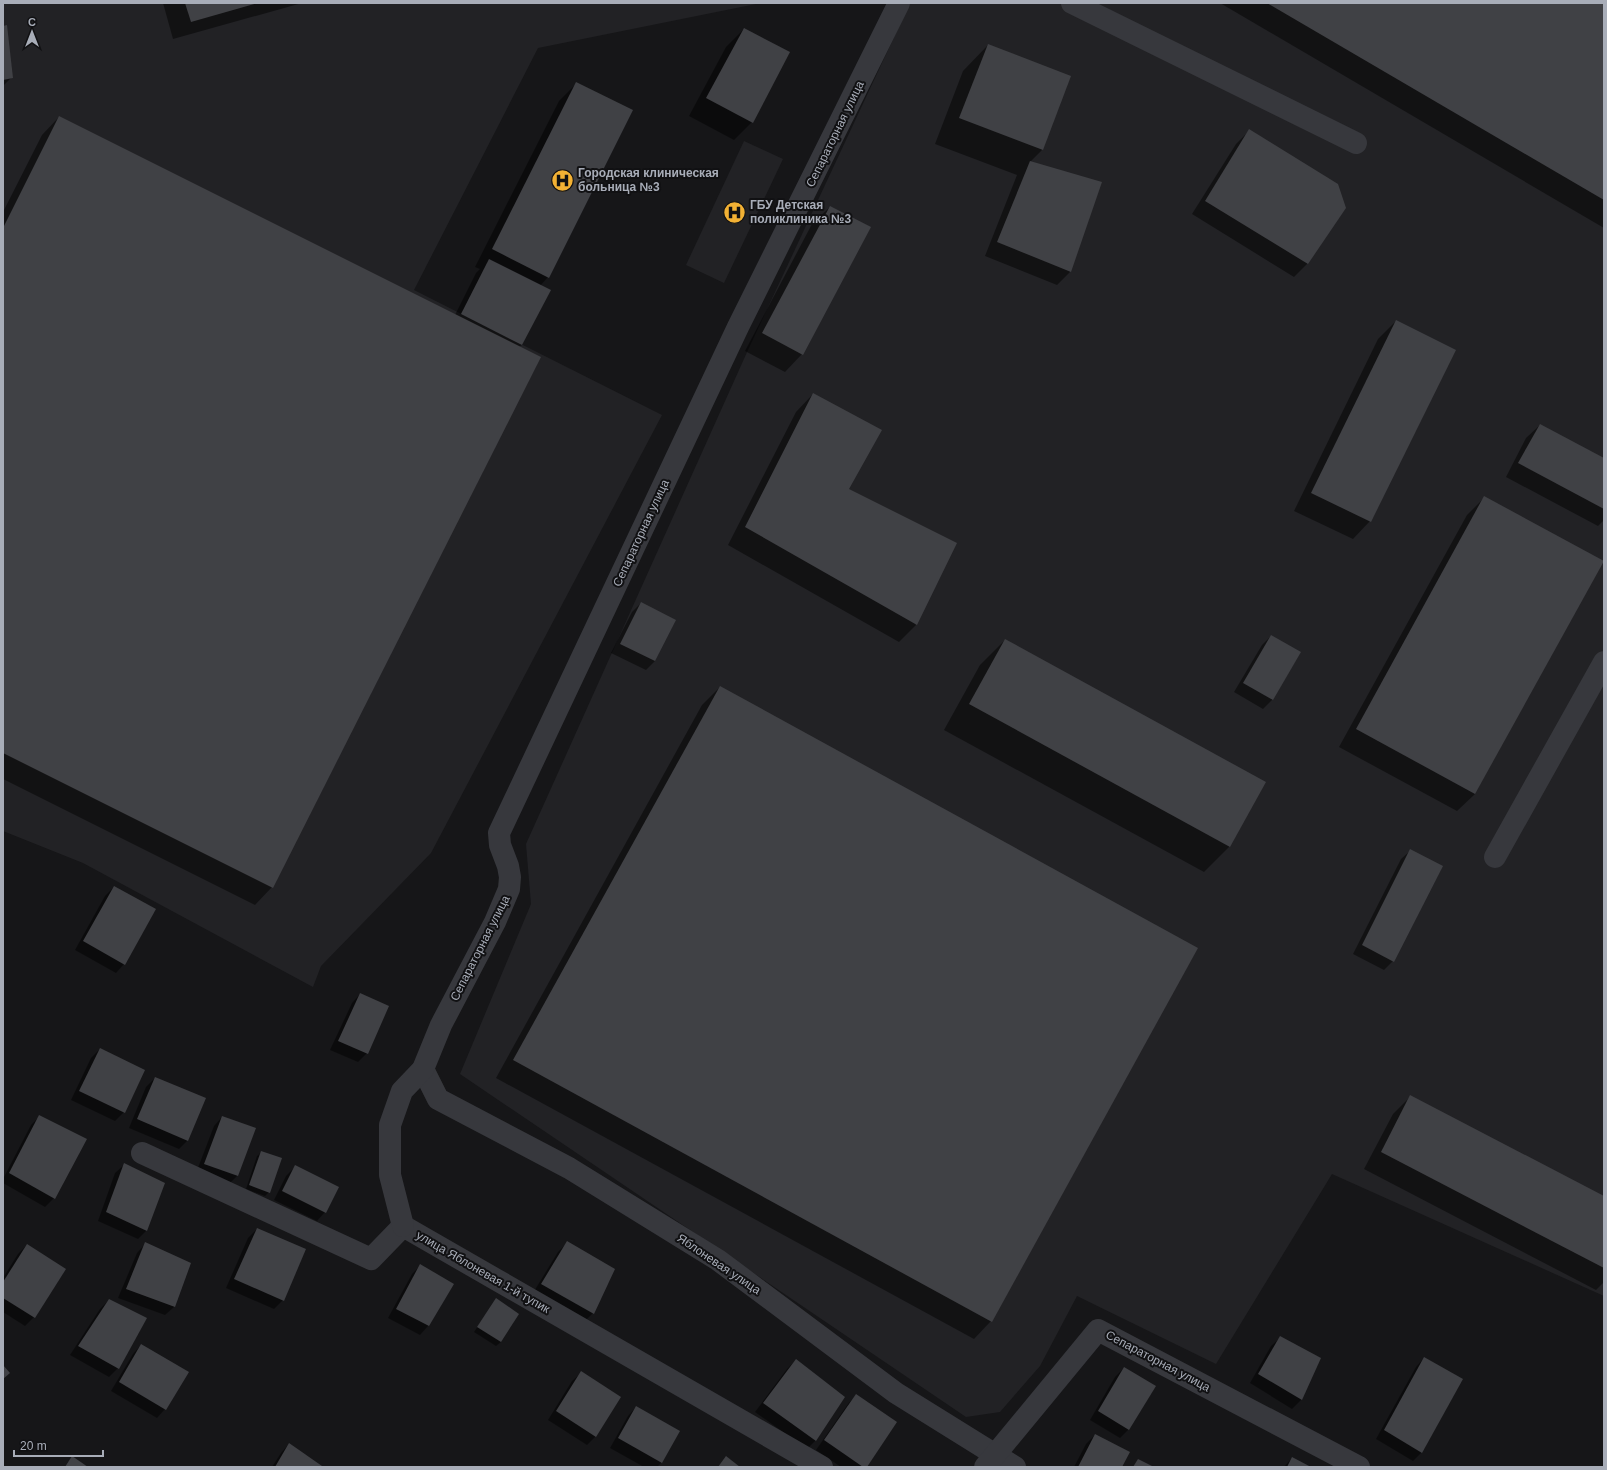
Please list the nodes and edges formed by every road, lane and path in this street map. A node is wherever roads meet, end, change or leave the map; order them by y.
1 (899, 3) edge
2 (1072, 3) edge
3 (1356, 143) dead end
4 (1604, 662) edge
5 (1495, 857) dead end
6 (423, 1069) junction
7 (142, 1153) dead end
8 (403, 1226) junction
9 (990, 1460) edge
10 (822, 1467) edge
11 (1015, 1467) edge
12 (1360, 1467) edge

1 - 6 street, Сепараторная улица
2 - 3 street
4 - 5 street
6 - 8 street
6 - 9 street, Яблоневая улица
7 - 8 street, улица Яблоневая 1-й тупик
8 - 10 street, улица Яблоневая 1-й тупик
9 - 11 street, Яблоневая улица
9 - 12 street, Сепараторная улица

